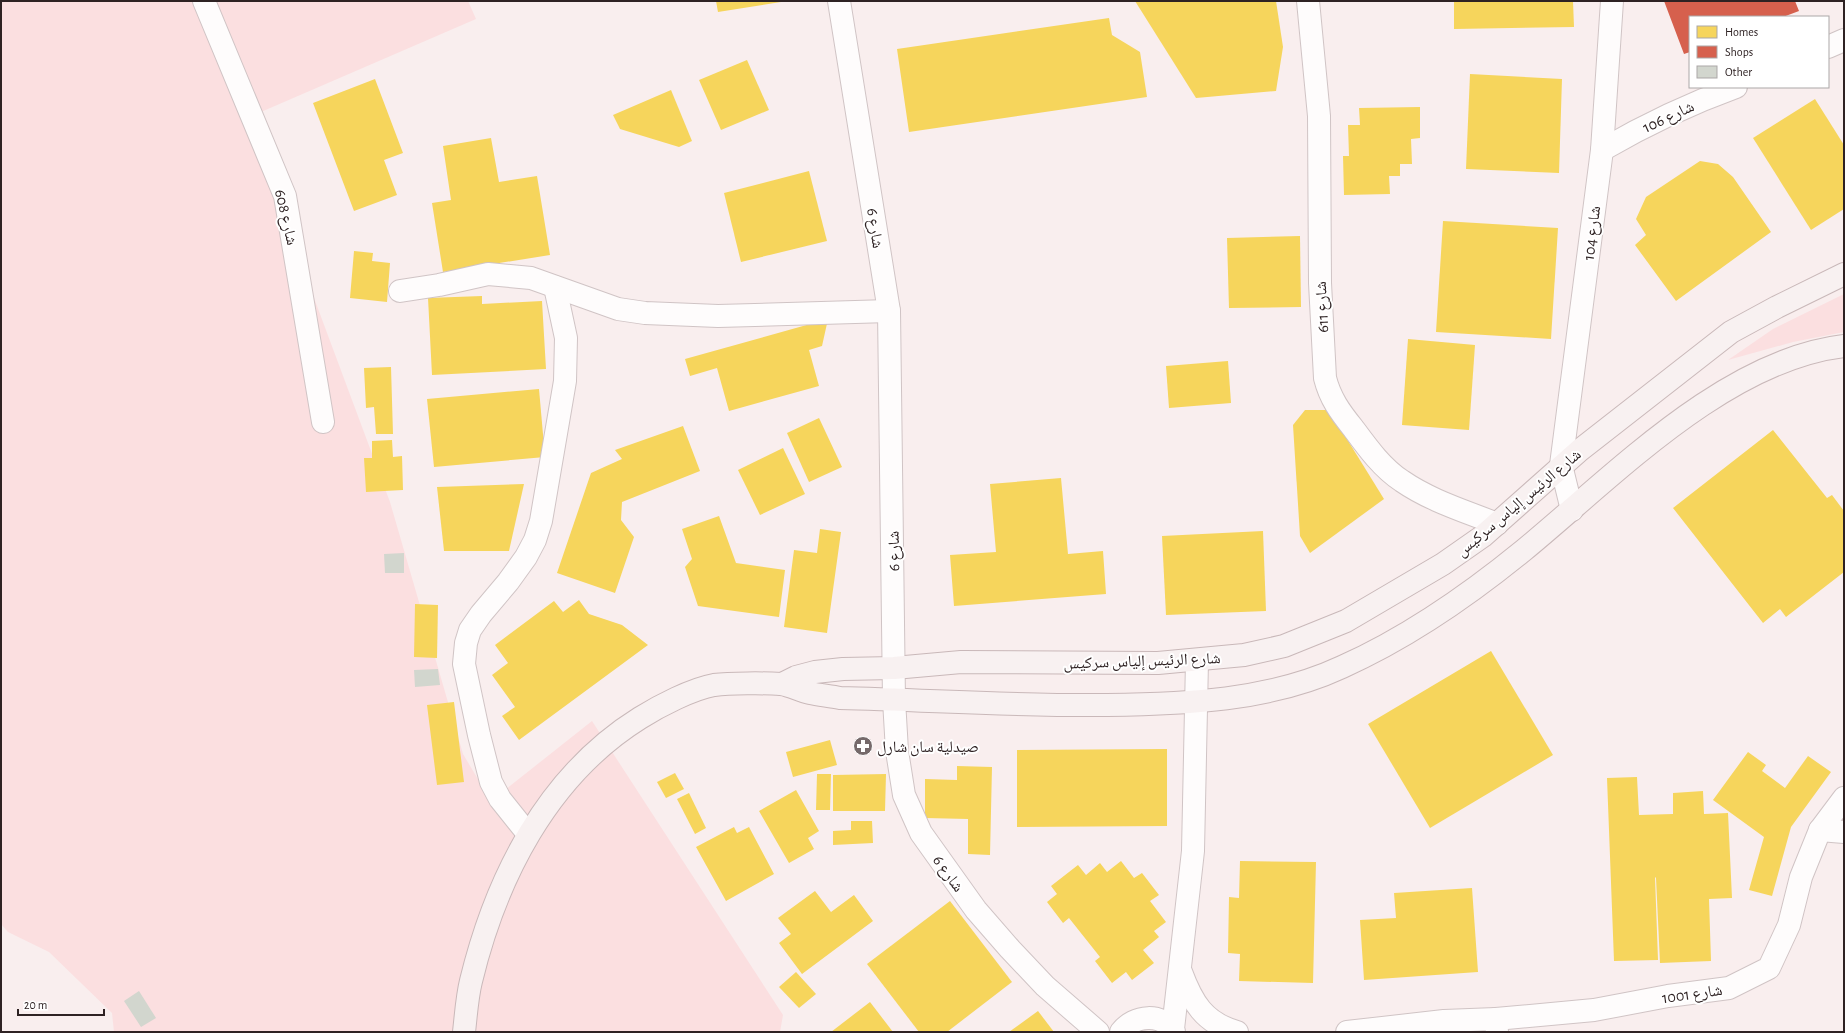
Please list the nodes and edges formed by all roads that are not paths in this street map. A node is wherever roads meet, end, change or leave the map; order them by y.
1 (204, 1) edge
2 (839, 1) edge
3 (1308, 1) edge
4 (1612, 1) edge
5 (1844, 40) edge
6 (1829, 47) edge
7 (1733, 88) edge
8 (1602, 150) junction
9 (1844, 274) edge
10 (555, 287) junction
11 (400, 291) dead end
12 (889, 311) junction
13 (1844, 346) edge
14 (323, 422) dead end
15 (1561, 465) junction
16 (1572, 510) junction
17 (1497, 524) junction
18 (1197, 661) junction
19 (894, 668) junction
20 (782, 684) junction
21 (894, 700) junction
22 (1196, 702) junction
23 (1844, 798) edge
24 (1820, 830) junction
25 (1844, 832) edge
26 (528, 834) junction
27 (1180, 968) junction
28 (1497, 1026) edge
29 (1174, 1031) edge
30 (464, 1032) edge
31 (1098, 1032) edge
32 (1121, 1032) edge
33 (1237, 1032) edge
34 (1347, 1032) edge

1 - 14 street, شارع 608
2 - 12 street, شارع 6
3 - 17 street, شارع 611
4 - 8 street, شارع 104
5 - 6 street
7 - 8 street, شارع 106
8 - 15 street, شارع 104
9 - 15 main road, شارع الرئيس إلياس سركيس
10 - 11 street
10 - 12 street
10 - 26 street
12 - 19 street, شارع 6
13 - 16 main road, شارع الرئيس إلياس سركيس
15 - 16 street
15 - 17 main road, شارع الرئيس إلياس سركيس
16 - 22 main road, شارع الرئيس إلياس سركيس
17 - 18 main road, شارع الرئيس إلياس سركيس
18 - 19 main road, شارع الرئيس إلياس سركيس
18 - 22 street
19 - 20 main road, شارع الرئيس إلياس سركيس
19 - 21 street, شارع 6
20 - 21 main road, شارع الرئيس إلياس سركيس
20 - 26 main road, شارع الرئيس إلياس سركيس
21 - 22 main road, شارع الرئيس إلياس سركيس
21 - 31 street, شارع 6
22 - 27 street
23 - 24 street, شارع 1001
24 - 25 street
24 - 28 street, شارع 1001
26 - 30 main road, شارع الرئيس إلياس سركيس
27 - 29 street
27 - 33 street
28 - 34 street, شارع 1001
29 - 32 street

